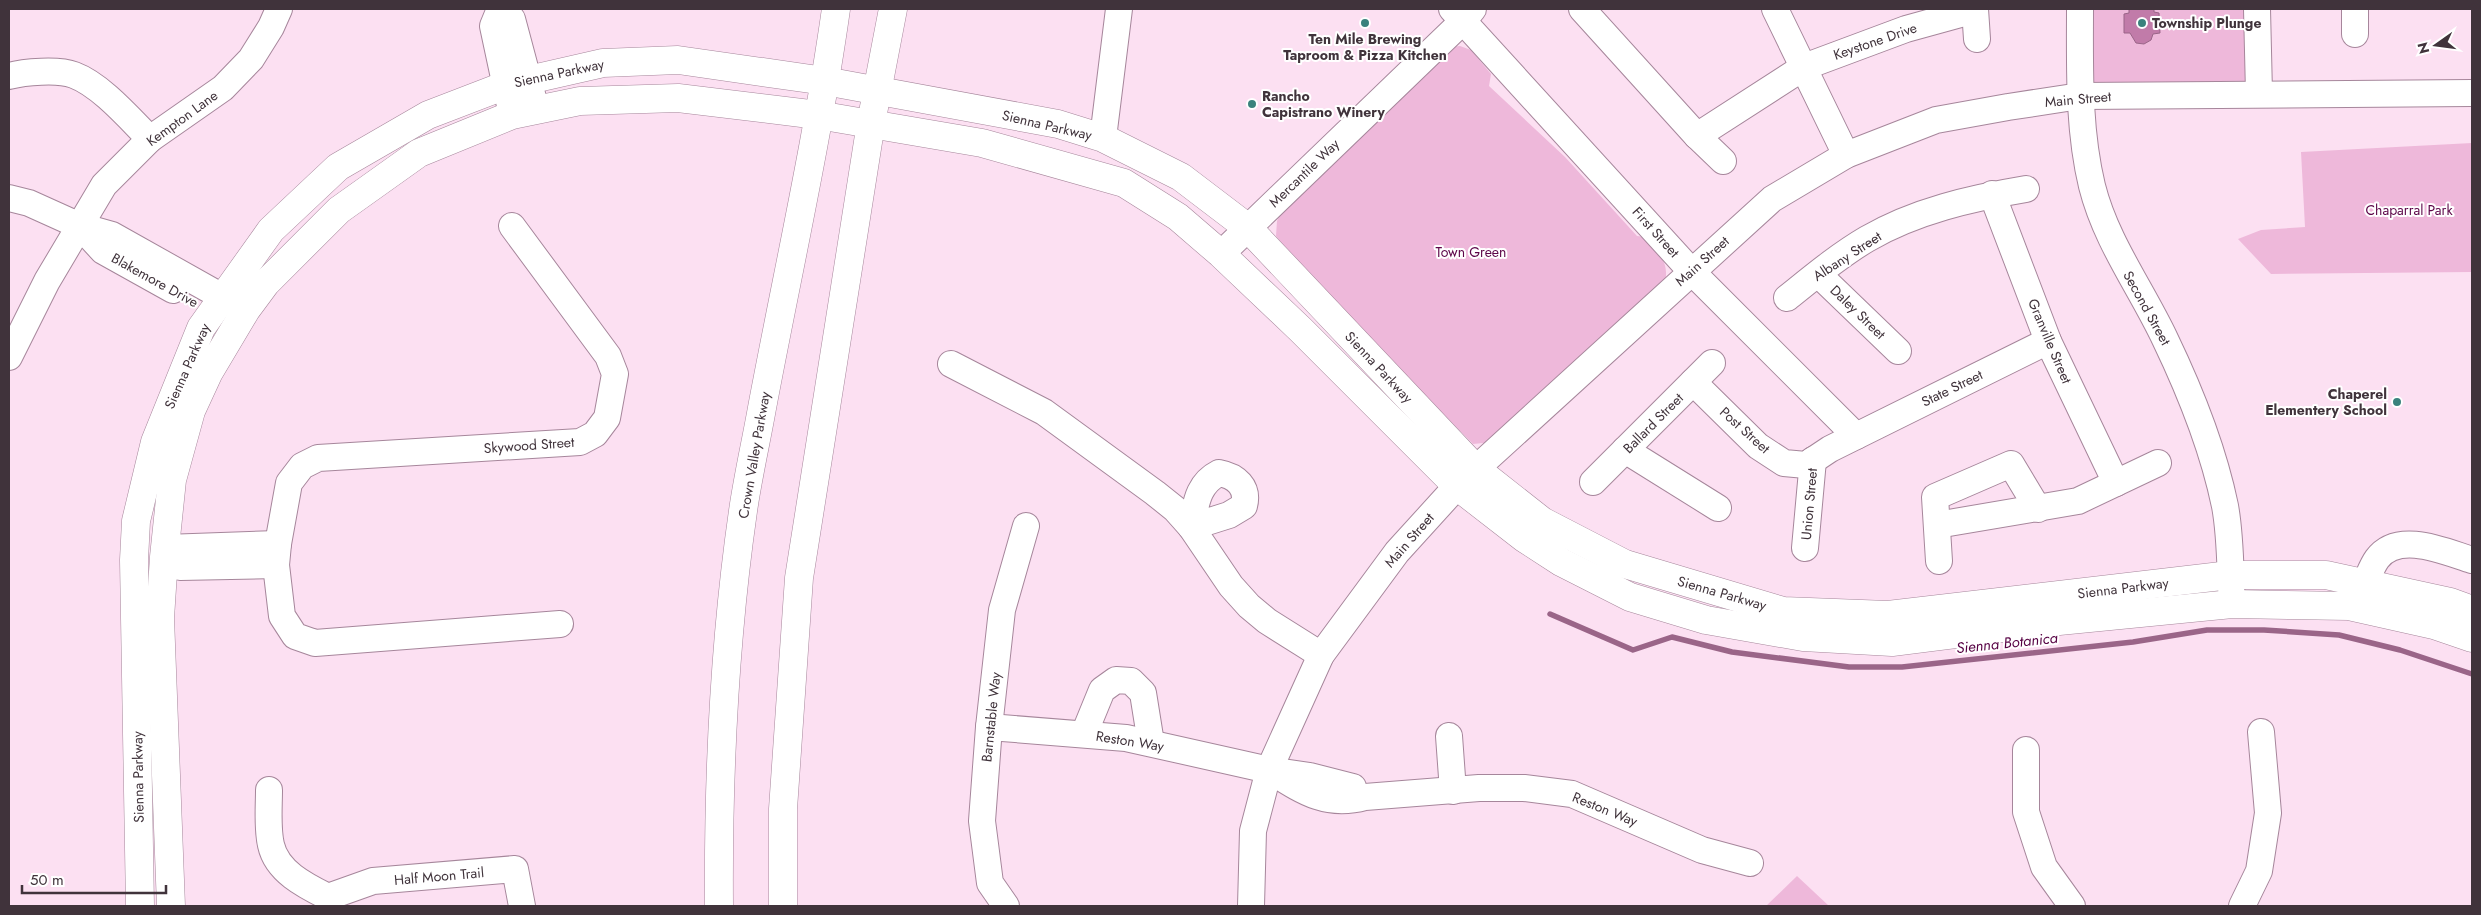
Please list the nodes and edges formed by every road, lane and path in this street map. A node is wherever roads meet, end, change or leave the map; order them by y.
1 (279, 9) edge
2 (501, 9) edge
3 (836, 9) edge
4 (893, 9) edge
5 (1119, 9) edge
6 (1776, 9) edge
7 (2080, 9) edge
8 (2256, 9) edge
9 (2356, 9) edge
10 (1975, 10) edge
11 (1587, 11) edge
12 (1463, 12) edge
13 (2355, 34) dead end
14 (1977, 39) dead end
15 (1804, 67) junction
16 (9, 76) edge
17 (517, 82) junction
18 (825, 82) junction
19 (878, 92) junction
20 (2259, 93) junction
21 (2472, 93) edge
22 (2080, 96) junction
23 (524, 112) junction
24 (818, 115) junction
25 (872, 123) junction
26 (1697, 136) junction
27 (1103, 138) junction
28 (150, 139) junction
29 (1846, 155) junction
30 (1723, 161) dead end
31 (2026, 189) dead end
32 (1992, 194) junction
33 (9, 198) edge
34 (80, 226) junction
35 (512, 226) dead end
36 (1248, 228) junction
37 (1220, 254) junction
38 (1691, 271) junction
39 (1818, 274) junction
40 (1787, 298) dead end
41 (217, 304) junction
42 (240, 319) junction
43 (2048, 341) junction
44 (1898, 351) dead end
45 (9, 357) edge
46 (1712, 363) dead end
47 (951, 364) dead end
48 (1693, 382) junction
49 (1856, 436) junction
50 (1626, 450) junction
51 (1813, 460) junction
52 (2158, 462) dead end
53 (1466, 477) junction
54 (1593, 482) dead end
55 (2116, 483) junction
56 (1718, 508) dead end
57 (2038, 509) junction
58 (136, 521) junction
59 (1026, 526) dead end
60 (1937, 526) junction
61 (1805, 548) dead end
62 (165, 553) junction
63 (277, 555) junction
64 (2472, 560) edge
65 (1939, 561) dead end
66 (2230, 576) junction
67 (2365, 583) junction
68 (2232, 604) junction
69 (2472, 610) edge
70 (560, 624) dead end
71 (2472, 638) edge
72 (1321, 655) junction
73 (989, 727) junction
74 (2261, 732) dead end
75 (1084, 734) junction
76 (1449, 736) dead end
77 (1151, 743) junction
78 (2026, 750) dead end
79 (1269, 770) junction
80 (269, 790) dead end
81 (1453, 791) junction
82 (1750, 863) dead end
83 (328, 902) edge
84 (140, 906) edge
85 (171, 906) edge
86 (522, 906) edge
87 (719, 906) edge
88 (783, 906) edge
89 (1006, 906) edge
90 (1250, 906) edge
91 (2072, 906) edge
92 (2242, 906) edge

1 - 28 street, Kempton Lane
2 - 17 street
3 - 18 main road, Crown Valley Parkway
4 - 19 main road
5 - 27 street
6 - 15 street
7 - 22 street, Second Street
8 - 20 street
9 - 13 street
10 - 14 street, Keystone Drive
10 - 15 street, Keystone Drive
11 - 26 street
12 - 36 street, Mercantile Way
12 - 38 street, First Street
15 - 26 street, Keystone Drive
15 - 29 street
16 - 28 street
17 - 18 main road, Sienna Parkway
17 - 23 street
17 - 41 main road, Sienna Parkway
18 - 19 main road, Sienna Parkway
18 - 24 main road, Crown Valley Parkway
19 - 25 main road
19 - 27 main road, Sienna Parkway
20 - 21 street, Main Street
20 - 22 street, Main Street
22 - 29 street, Main Street
22 - 66 street, Second Street
23 - 24 main road, Sienna Parkway
23 - 42 main road, Sienna Parkway
24 - 25 main road, Sienna Parkway
24 - 87 main road, Crown Valley Parkway
25 - 37 main road, Sienna Parkway
25 - 88 main road
26 - 30 street
27 - 36 main road, Sienna Parkway
28 - 34 street, Kempton Lane
29 - 38 street, Main Street
31 - 32 street, Albany Street
32 - 39 street, Albany Street
32 - 43 street, Granville Street
33 - 34 street, Blakemore Drive
34 - 41 street, Blakemore Drive
34 - 45 street, Kempton Lane
35 - 63 street, Skywood Street
36 - 37 street, Mercantile Way
36 - 53 main road, Sienna Parkway
37 - 53 main road, Sienna Parkway
38 - 49 street, First Street
38 - 53 street, Main Street
39 - 40 street, Albany Street
39 - 44 street, Daley Street
41 - 42 street, Blakemore Drive
41 - 58 main road, Sienna Parkway
42 - 62 main road, Sienna Parkway
43 - 49 street, State Street
43 - 55 street, Granville Street
46 - 48 street, Ballard Street
47 - 72 street
48 - 50 street, Ballard Street
48 - 51 street, Post Street
49 - 51 street, Post Street
50 - 54 street, Ballard Street
50 - 56 street
51 - 61 street, Union Street
52 - 55 street
53 - 66 main road, Sienna Parkway
53 - 68 main road, Sienna Parkway
53 - 72 street, Main Street
55 - 57 street
57 - 60 street
57 - 60 street
58 - 62 main road
58 - 84 main road, Sienna Parkway
59 - 73 street, Barnstable Way
60 - 65 street
62 - 63 street
62 - 85 main road, Sienna Parkway
63 - 70 street, Skywood Street
64 - 67 street
66 - 67 main road, Sienna Parkway
66 - 68 street, Second Street
67 - 69 main road, Sienna Parkway
68 - 71 main road, Sienna Parkway
72 - 79 street, Main Street
73 - 75 street, Reston Way
73 - 89 street, Barnstable Way
74 - 92 street
75 - 77 street, Reston Way
75 - 77 street
76 - 81 street
77 - 79 street, Reston Way
78 - 91 street
79 - 81 street, Reston Way
79 - 90 street, Main Street
80 - 83 street
81 - 82 street, Reston Way
83 - 86 street, Half Moon Trail

